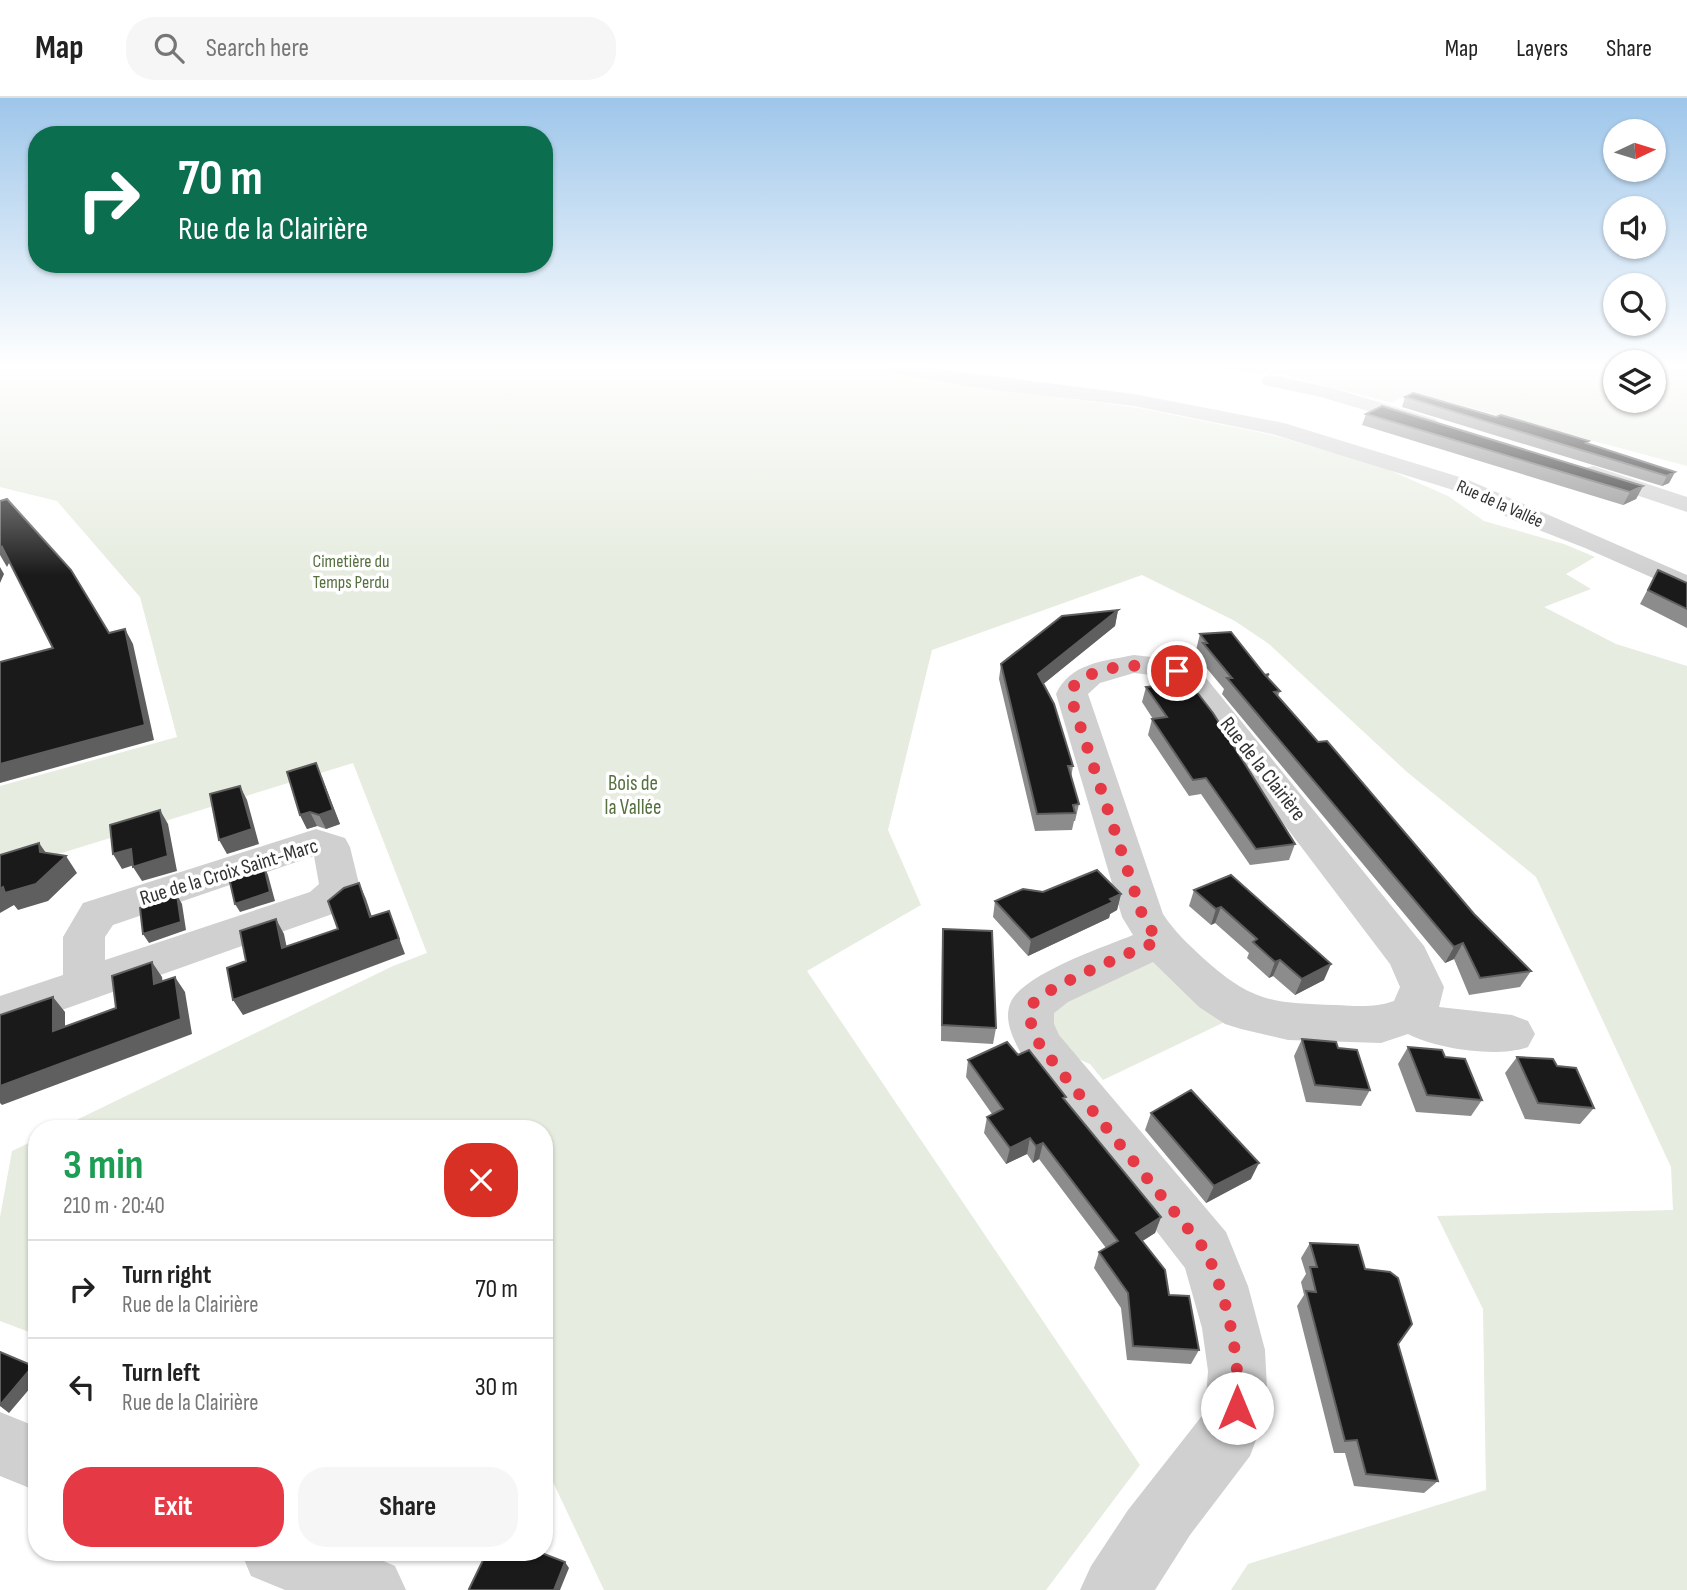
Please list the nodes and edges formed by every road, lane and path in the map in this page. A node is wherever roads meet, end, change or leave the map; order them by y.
1 (1304, 437) edge
2 (1572, 467) edge
3 (1687, 505) edge
4 (1687, 585) edge
5 (1158, 941) junction
6 (86, 983) junction
7 (0, 1014) edge
8 (1410, 1014) junction
9 (1512, 1034) dead end
10 (0, 1444) edge
11 (28, 1455) edge
12 (298, 1561) edge
13 (371, 1590) edge
14 (1115, 1590) edge

1 - 4 street, Rue de la Vallée
2 - 3 street
5 - 8 street, Rue de la Clairière
5 - 8 street, Rue de la Clairière
5 - 14 street
6 - 6 street, Rue de la Croix Saint-Marc
6 - 7 street, Rue de la Croix Saint-Marc
8 - 9 street
10 - 11 street
12 - 13 street

